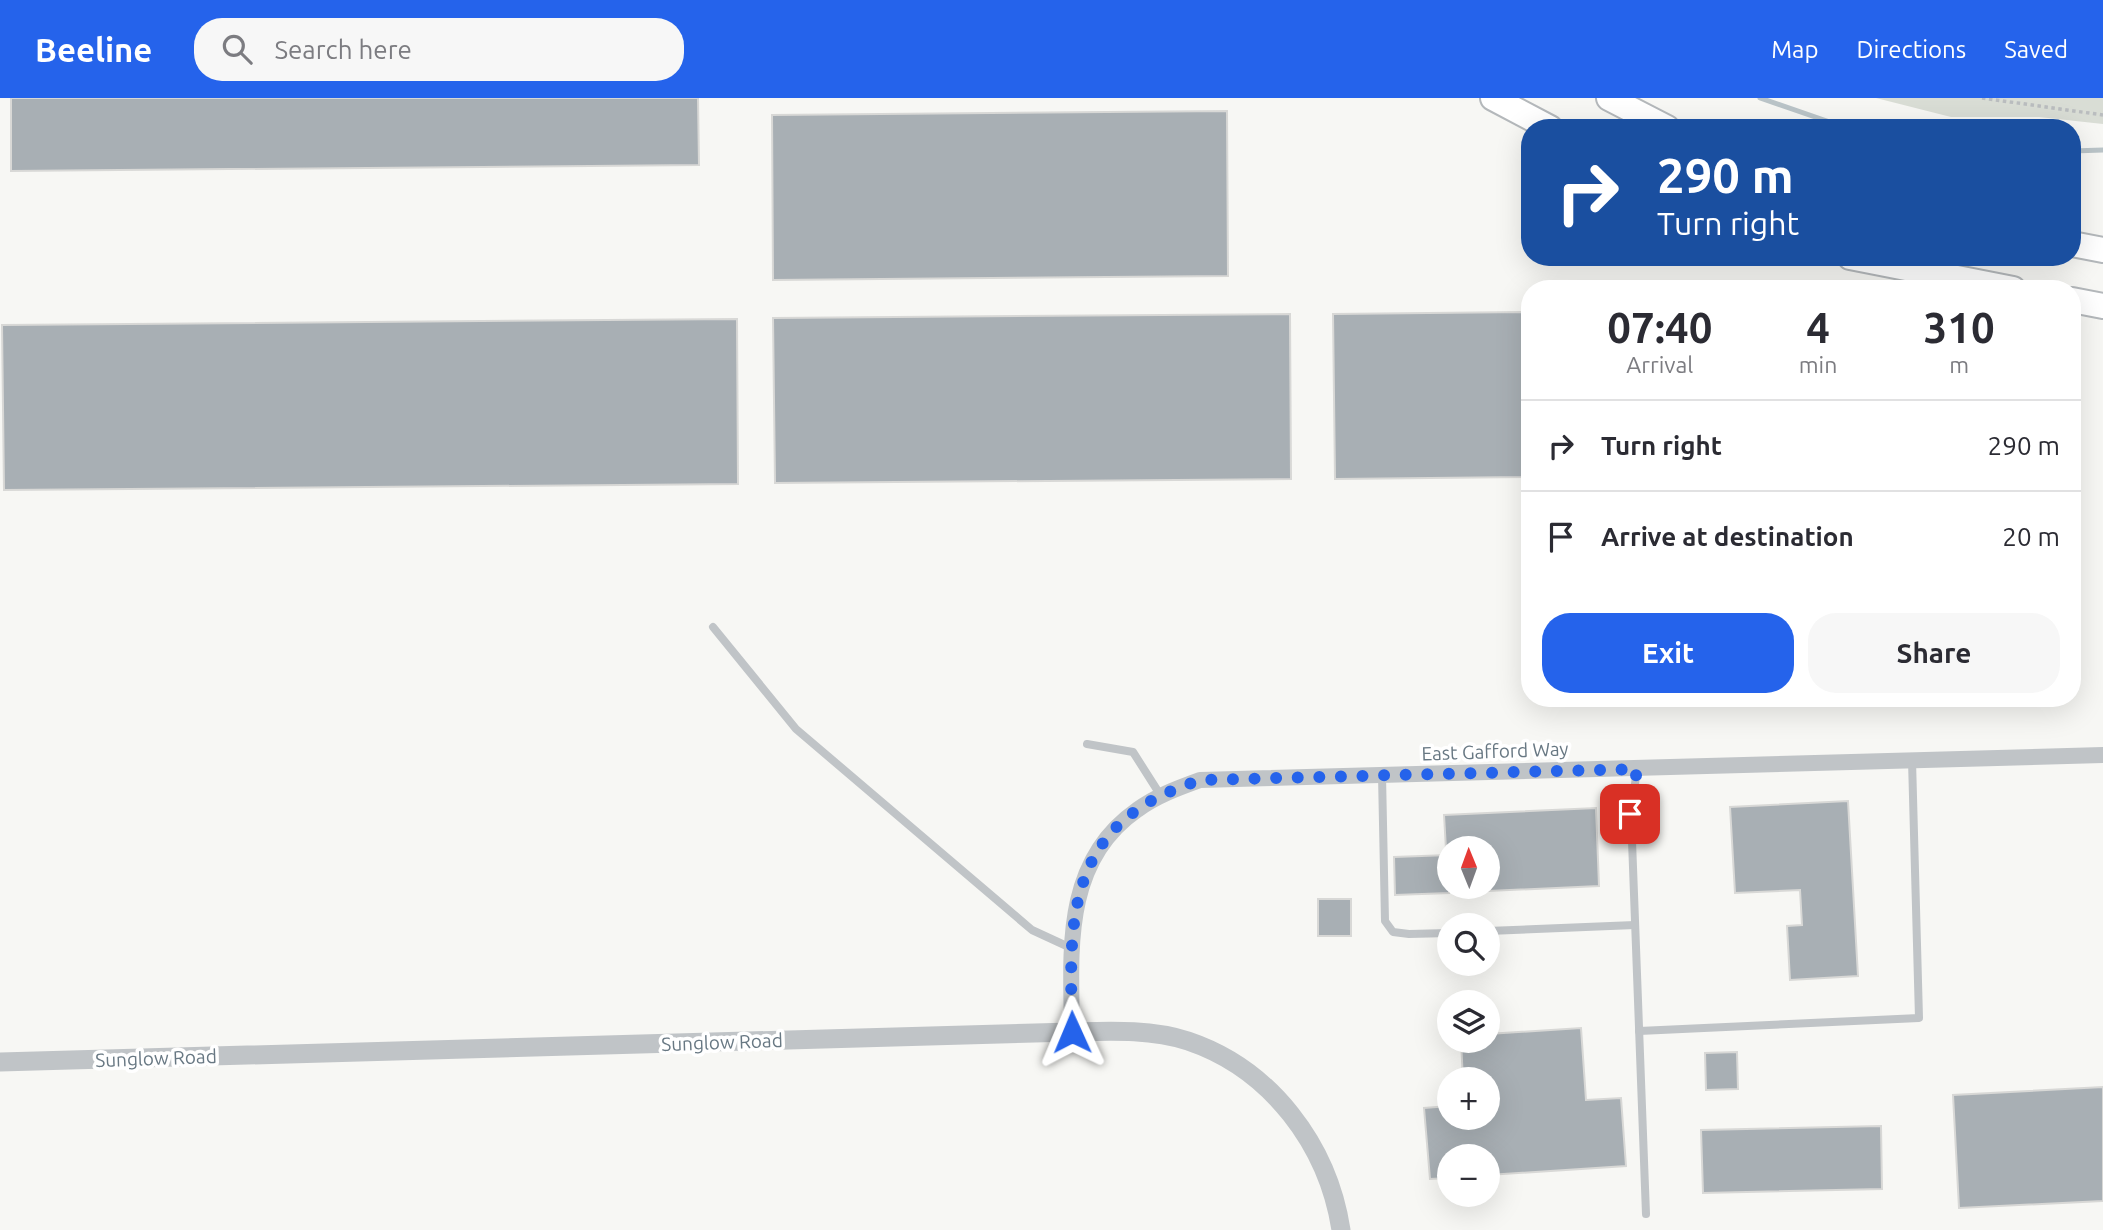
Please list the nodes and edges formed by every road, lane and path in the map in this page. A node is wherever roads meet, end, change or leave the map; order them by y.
1 (1493, 98) edge
2 (1609, 98) edge
3 (1982, 98) edge
4 (2103, 115) edge
5 (1533, 119) edge
6 (1650, 119) edge
7 (2081, 246) edge
8 (2103, 250) edge
9 (1896, 266) edge
10 (1966, 280) edge
11 (2081, 302) edge
12 (2103, 306) edge
13 (713, 627) dead end
14 (1087, 744) dead end
15 (2103, 755) edge
16 (1912, 760) junction
17 (1637, 769) junction
18 (1382, 775) junction
19 (1161, 796) junction
20 (1635, 925) junction
21 (1500, 931) edge
22 (1437, 933) edge
23 (1071, 948) junction
24 (1639, 1031) junction
25 (1072, 1032) junction
26 (0, 1062) edge
27 (1646, 1213) dead end
28 (1341, 1230) edge

1 - 5 main road
2 - 6 main road
3 - 4 path
7 - 8 main road
9 - 10 main road
11 - 12 main road
13 - 23 lane
14 - 19 lane
15 - 16 street, East Gafford Way
16 - 17 street, East Gafford Way
16 - 24 lane
17 - 18 street, East Gafford Way
17 - 20 lane
18 - 19 street, East Gafford Way
18 - 22 lane
19 - 23 street, East Gafford Way
20 - 21 lane
20 - 24 lane
23 - 25 street, East Gafford Way
24 - 27 lane
25 - 26 street, Sunglow Road
25 - 28 street, Sunglow Road

